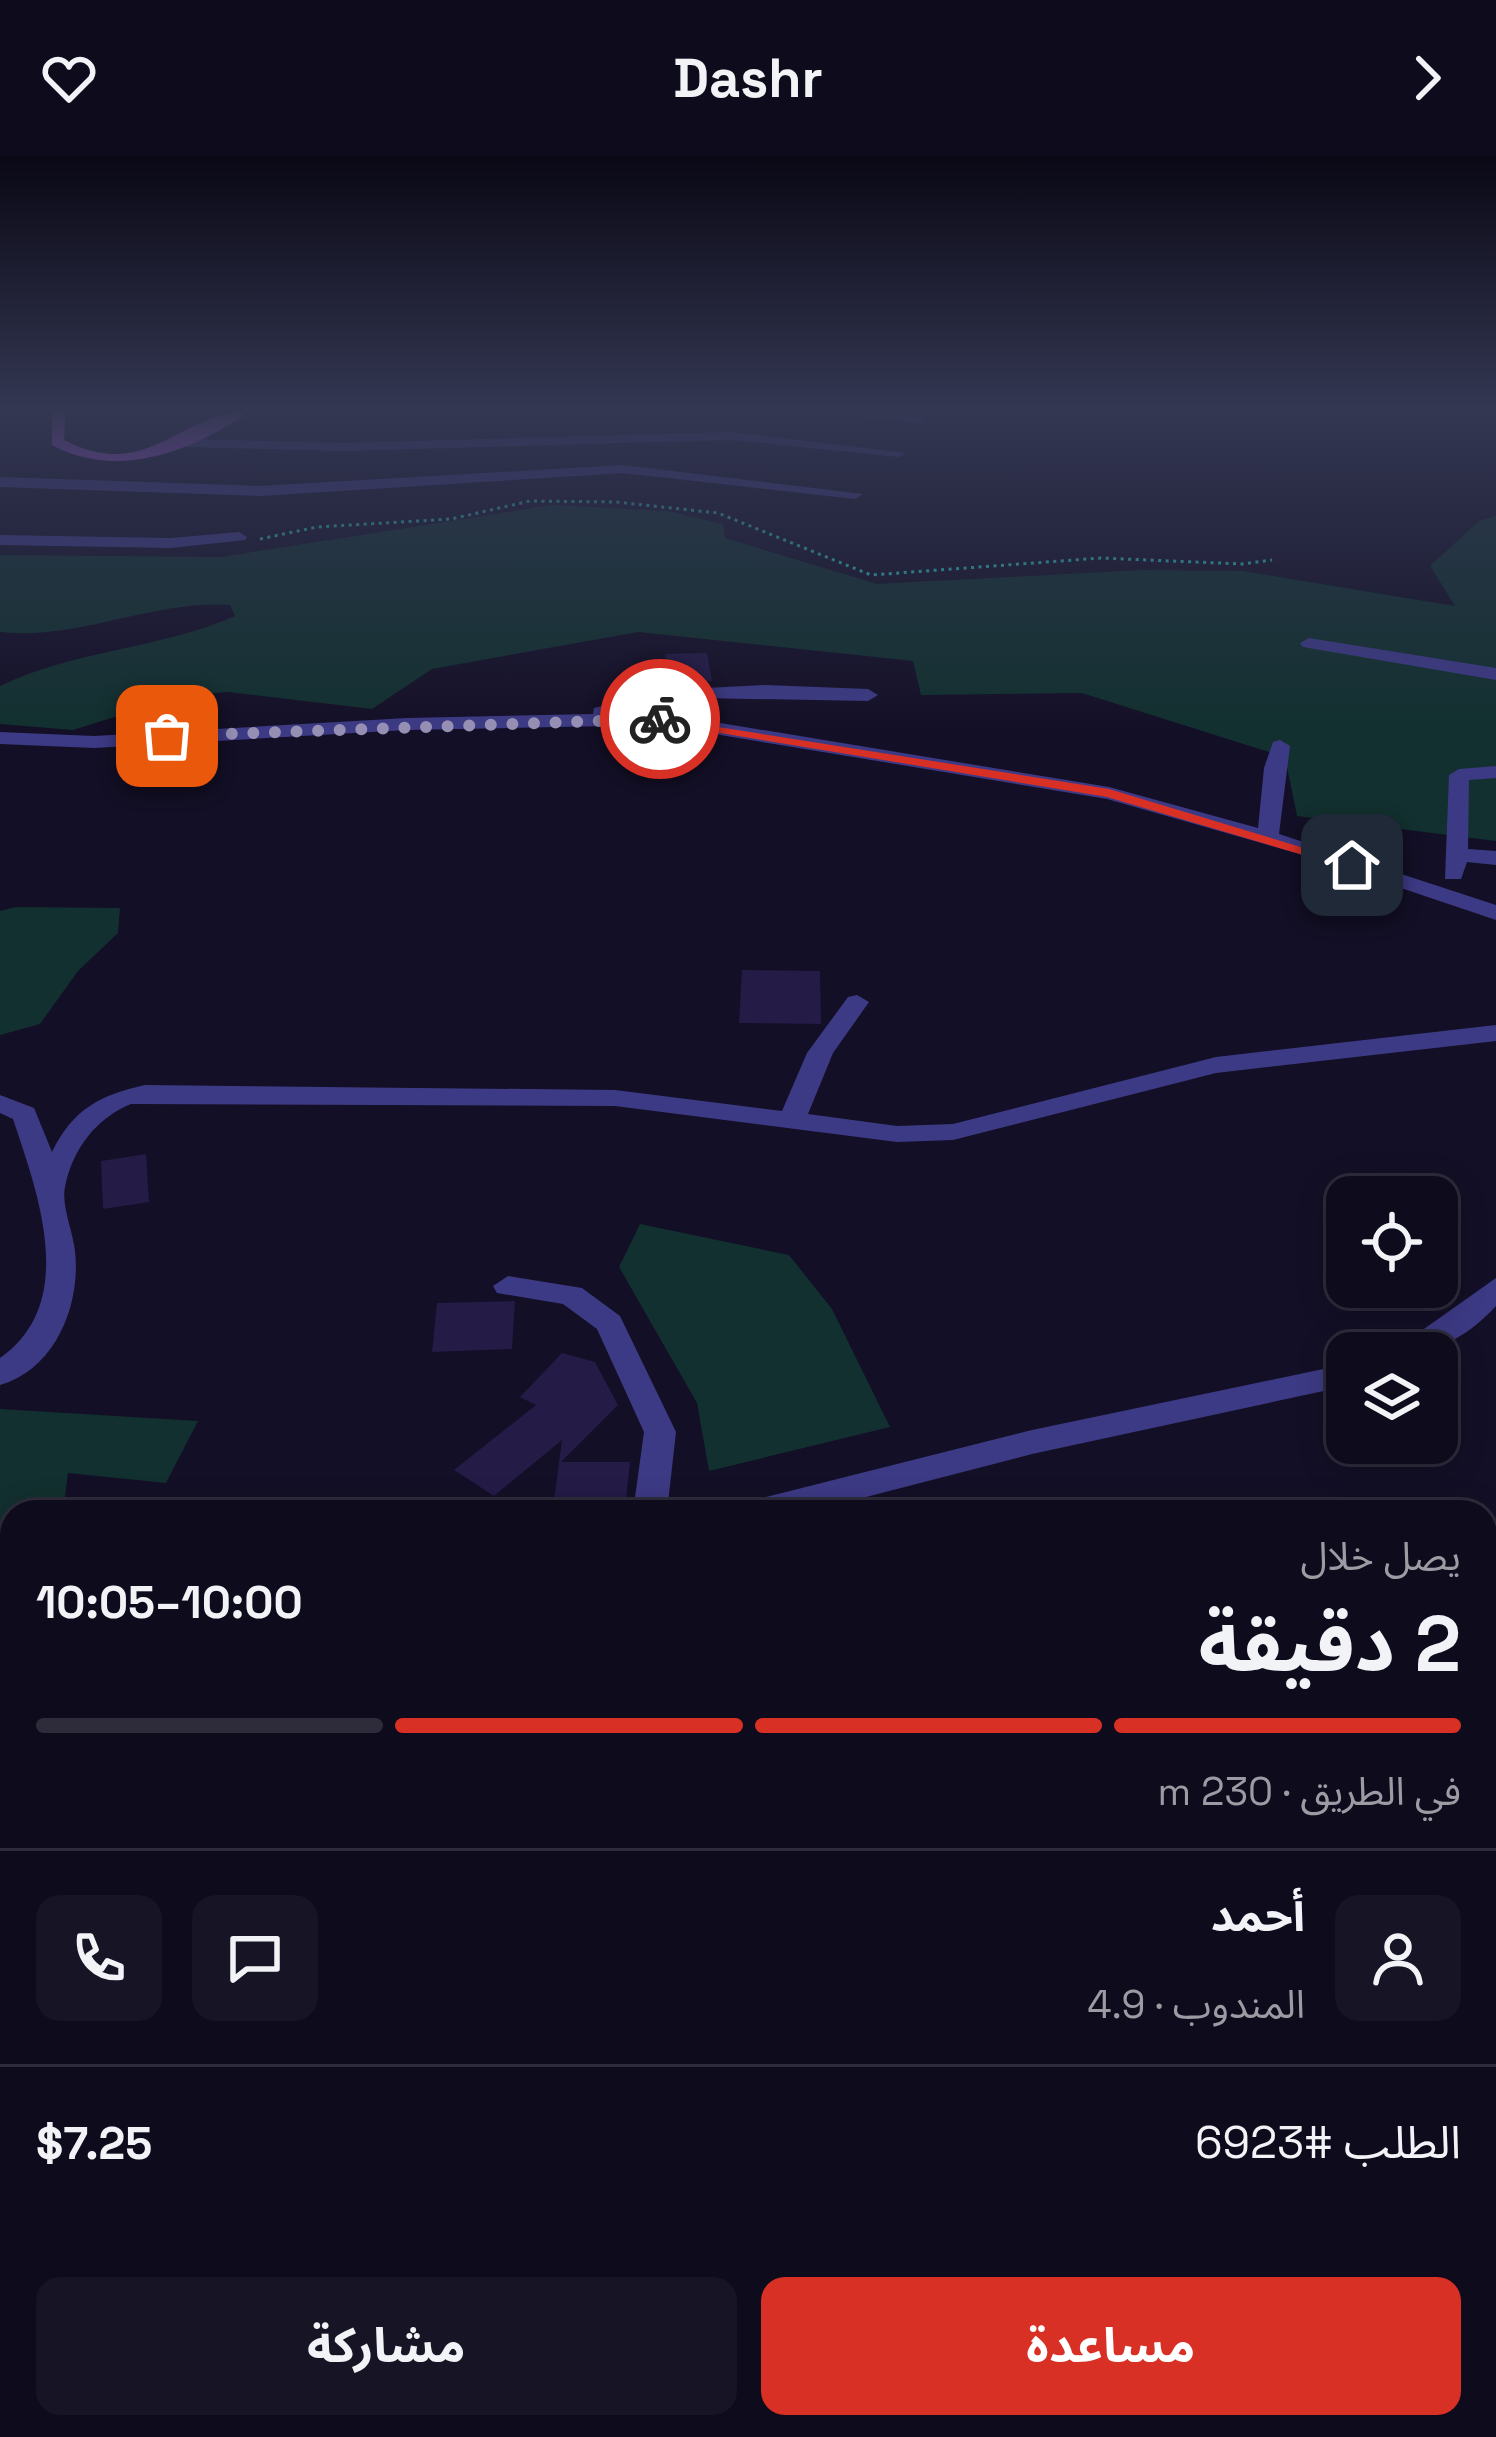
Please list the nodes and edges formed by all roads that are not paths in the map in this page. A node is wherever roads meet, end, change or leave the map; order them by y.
1 (246, 539) road end
2 (0, 540) edge
3 (1309, 643) dead end
4 (1496, 674) edge
5 (868, 694) dead end
6 (555, 724) junction
7 (0, 738) edge
8 (1280, 746) dead end
9 (1496, 772) edge
10 (1267, 837) junction
11 (1457, 854) junction
12 (1496, 858) edge
13 (1449, 897) junction
14 (1496, 913) edge
15 (857, 1001) dead end
16 (1496, 1033) edge
17 (0, 1103) edge
18 (791, 1122) junction
19 (49, 1192) junction
20 (508, 1286) dead end
21 (1496, 1288) edge
22 (1440, 1332) edge
23 (0, 1374) edge
24 (1326, 1379) edge
25 (652, 1500) edge
26 (805, 1500) edge

1 - 2 street
3 - 4 street
5 - 6 street
6 - 7 street
6 - 10 street
8 - 10 street
9 - 11 street
10 - 13 street
11 - 12 street
11 - 13 street
13 - 14 street
15 - 18 street
16 - 18 street
17 - 19 street
18 - 19 street
19 - 23 street
20 - 25 street
21 - 22 street
24 - 26 street

